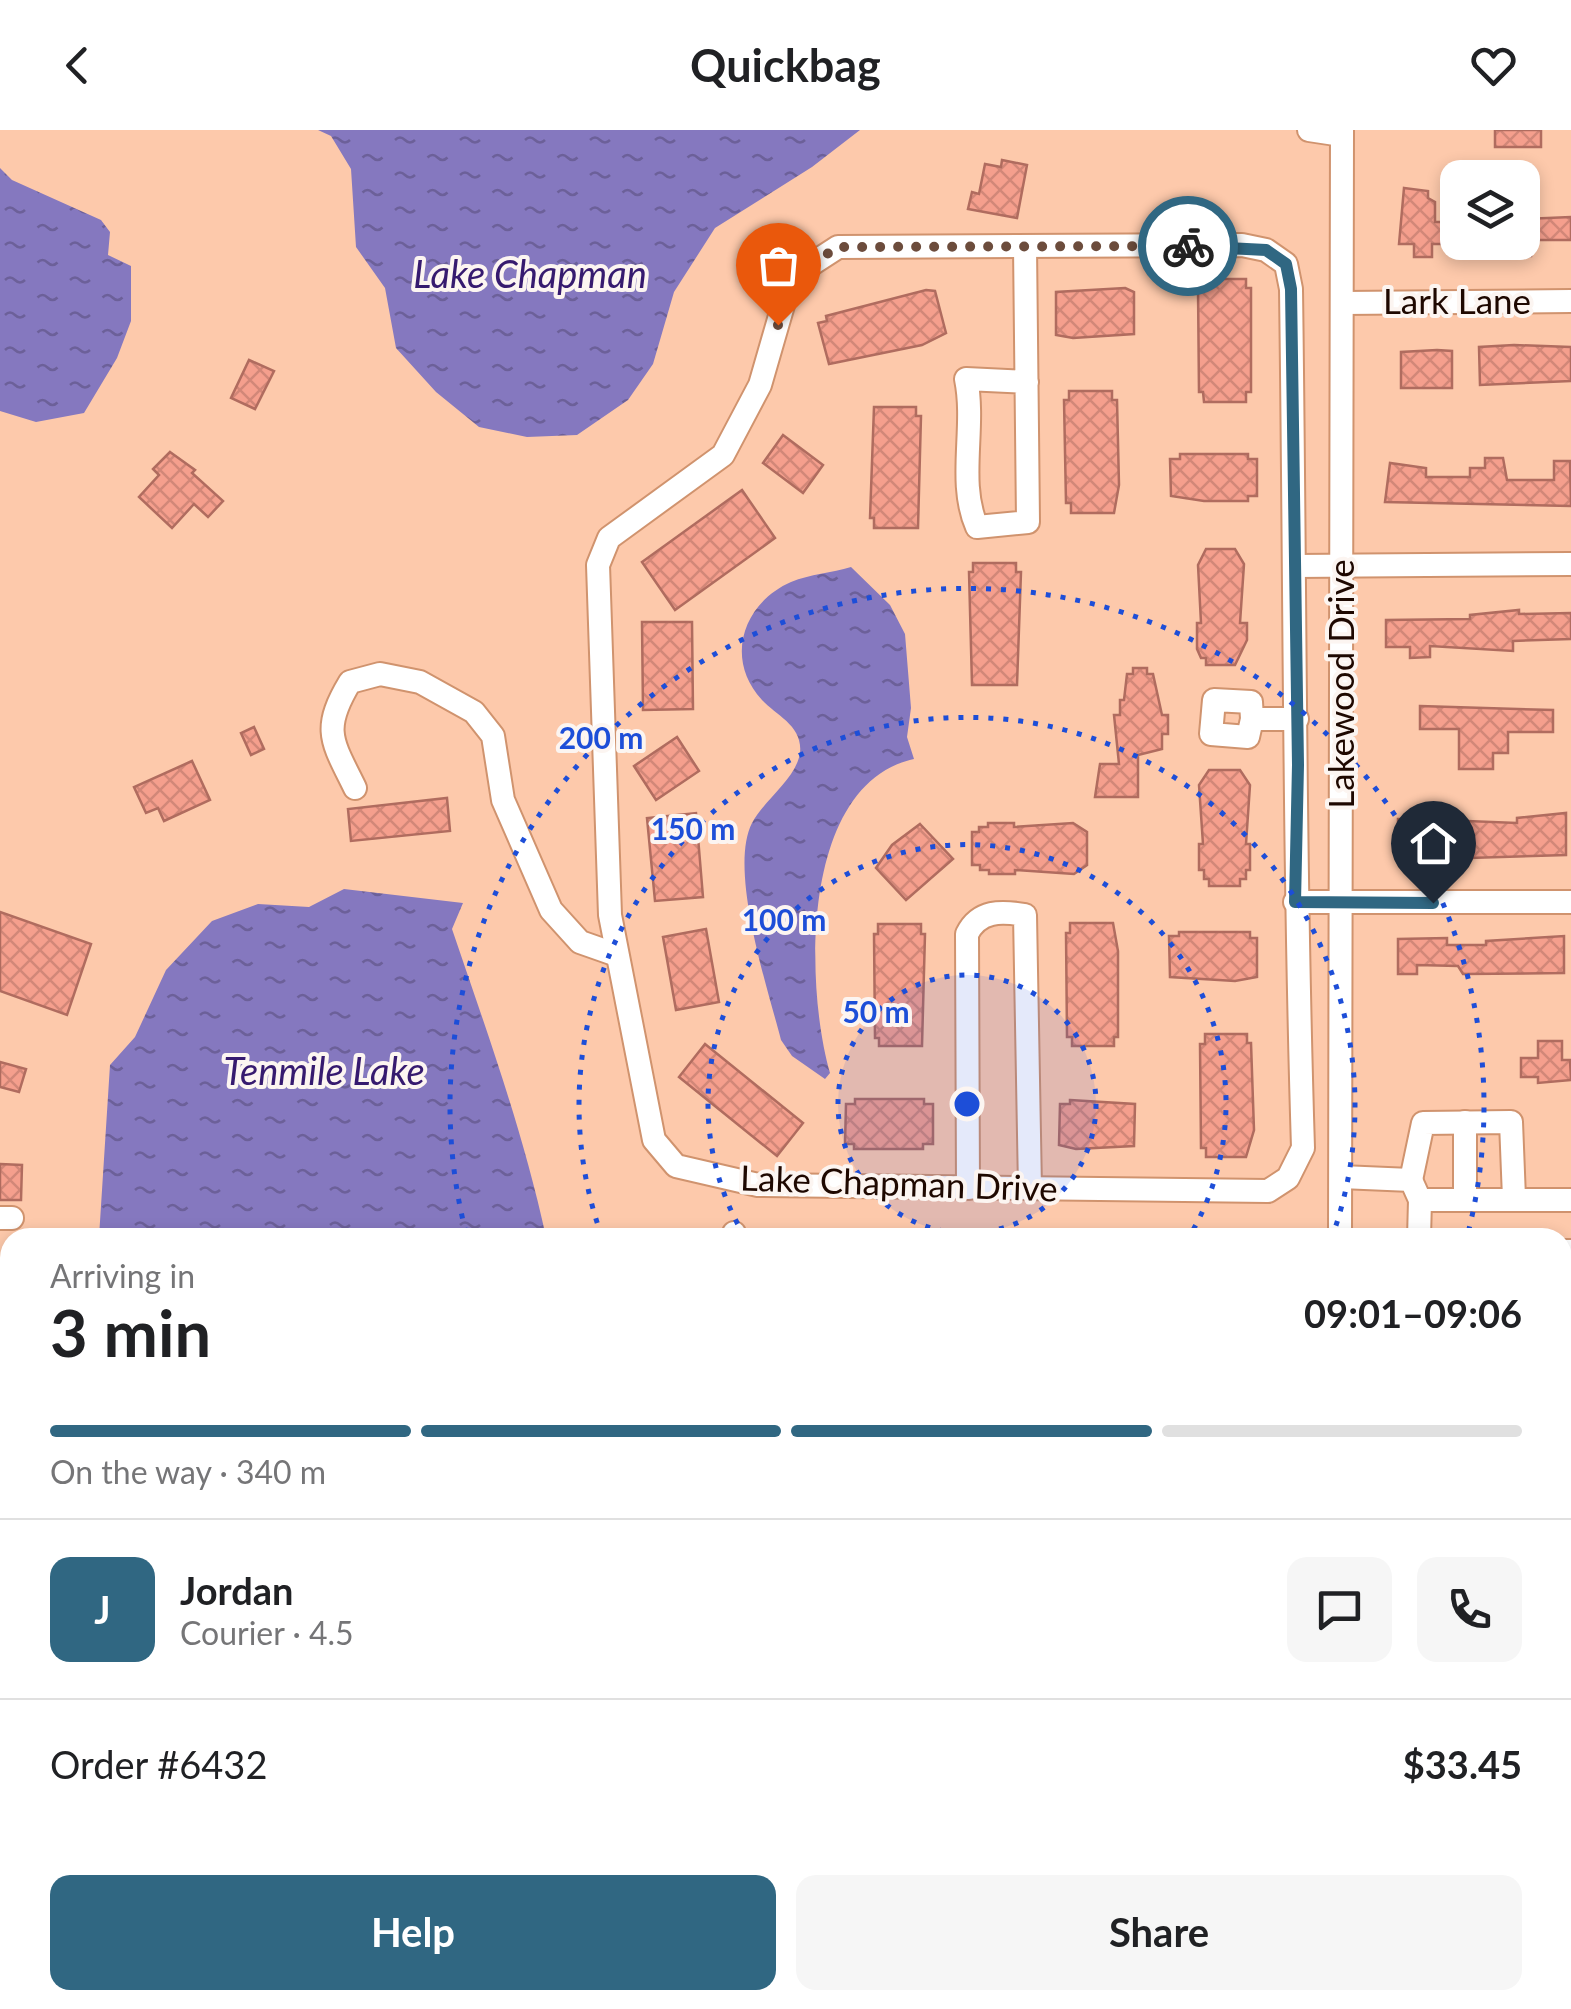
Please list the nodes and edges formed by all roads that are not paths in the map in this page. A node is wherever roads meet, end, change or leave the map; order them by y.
1 (1308, 130) edge
2 (1342, 132) edge
3 (1024, 246) junction
4 (1571, 301) edge
5 (1342, 303) junction
6 (1026, 382) junction
7 (1571, 564) edge
8 (1295, 566) junction
9 (1342, 566) junction
10 (1252, 719) dead end
11 (1298, 719) junction
12 (356, 788) dead end
13 (1295, 902) junction
14 (1571, 902) edge
15 (1342, 903) junction
16 (618, 955) junction
17 (1465, 1122) junction
18 (1341, 1177) junction
19 (968, 1188) junction
20 (1030, 1189) junction
21 (1416, 1190) junction
22 (1514, 1198) junction
23 (1465, 1199) junction
24 (1571, 1200) edge
25 (1340, 1228) edge
26 (1418, 1228) edge

1 - 2 street
2 - 5 street, Lakewood Drive
3 - 6 street
3 - 8 street, Lake Chapman Drive
3 - 16 street, Lake Chapman Drive
4 - 5 street, Lark Lane
5 - 9 street, Lakewood Drive
6 - 6 street
7 - 9 street
8 - 9 street
8 - 11 street, Lake Chapman Drive
9 - 15 street, Lakewood Drive
10 - 11 street
11 - 13 street, Lake Chapman Drive
12 - 16 street
13 - 15 street
13 - 20 street, Lake Chapman Drive
14 - 15 street
15 - 18 street, Lakewood Drive
16 - 19 street, Lake Chapman Drive
17 - 21 street
17 - 22 street
17 - 23 street
18 - 21 street
18 - 25 street, Lakewood Drive
19 - 20 street, Lake Chapman Drive
19 - 20 street
21 - 23 street
21 - 26 street
22 - 23 street
22 - 24 street

